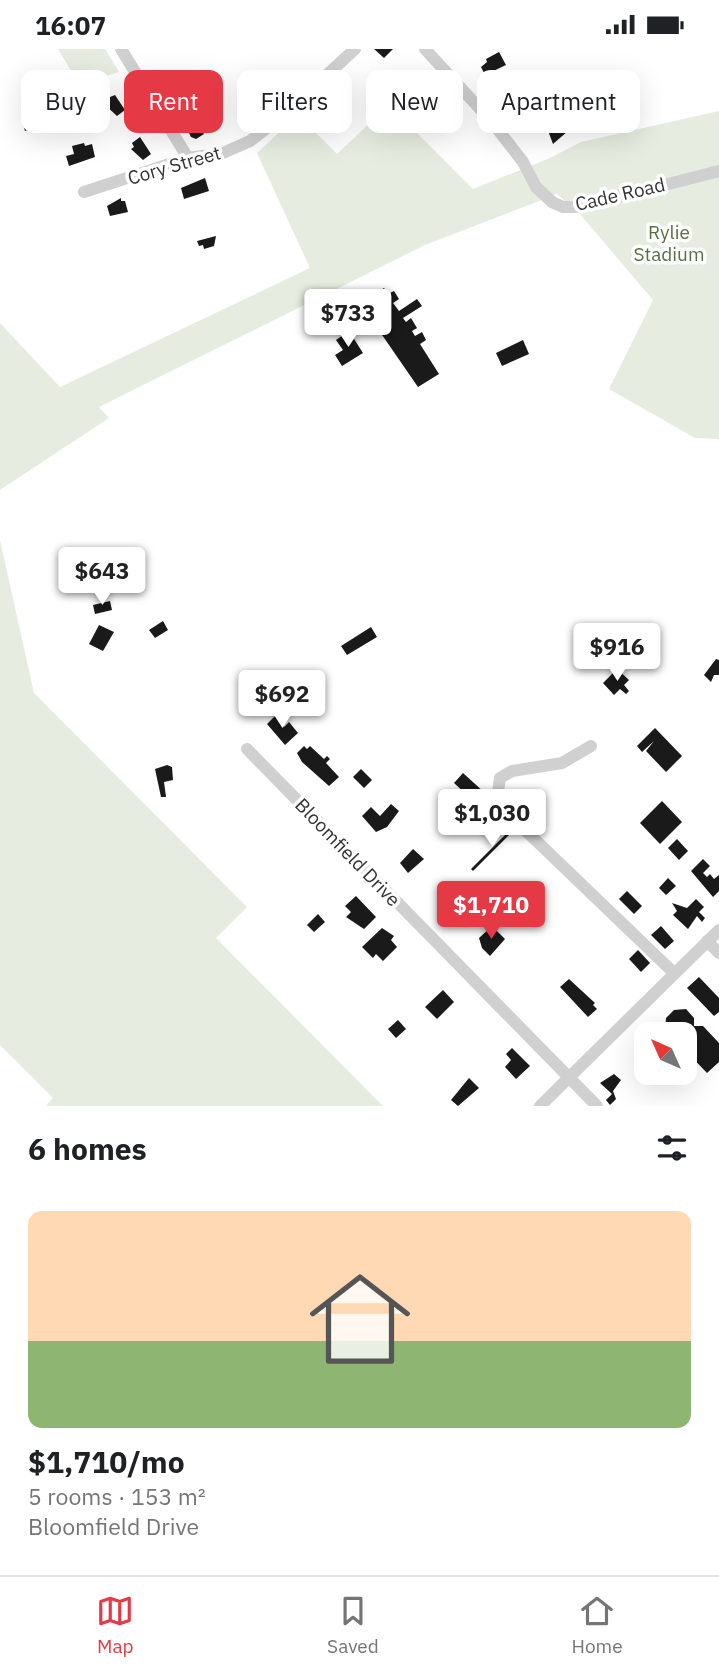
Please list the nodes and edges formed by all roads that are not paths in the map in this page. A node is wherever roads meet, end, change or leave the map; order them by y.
1 (121, 49) edge
2 (355, 49) edge
3 (425, 49) edge
4 (188, 158) junction
5 (719, 171) edge
6 (84, 192) dead end
7 (591, 746) dead end
8 (247, 748) dead end
9 (719, 930) edge
10 (708, 941) junction
11 (719, 953) edge
12 (674, 973) junction
13 (568, 1077) junction
14 (540, 1106) edge
15 (597, 1106) edge

1 - 4 street
2 - 4 street, Cory Street
3 - 5 street, Cade Road
4 - 6 street, Cory Street
7 - 12 street
8 - 13 street, Bloomfield Drive
9 - 10 street
10 - 11 street
10 - 12 street
12 - 13 street
13 - 14 street
13 - 15 street, Bloomfield Drive

